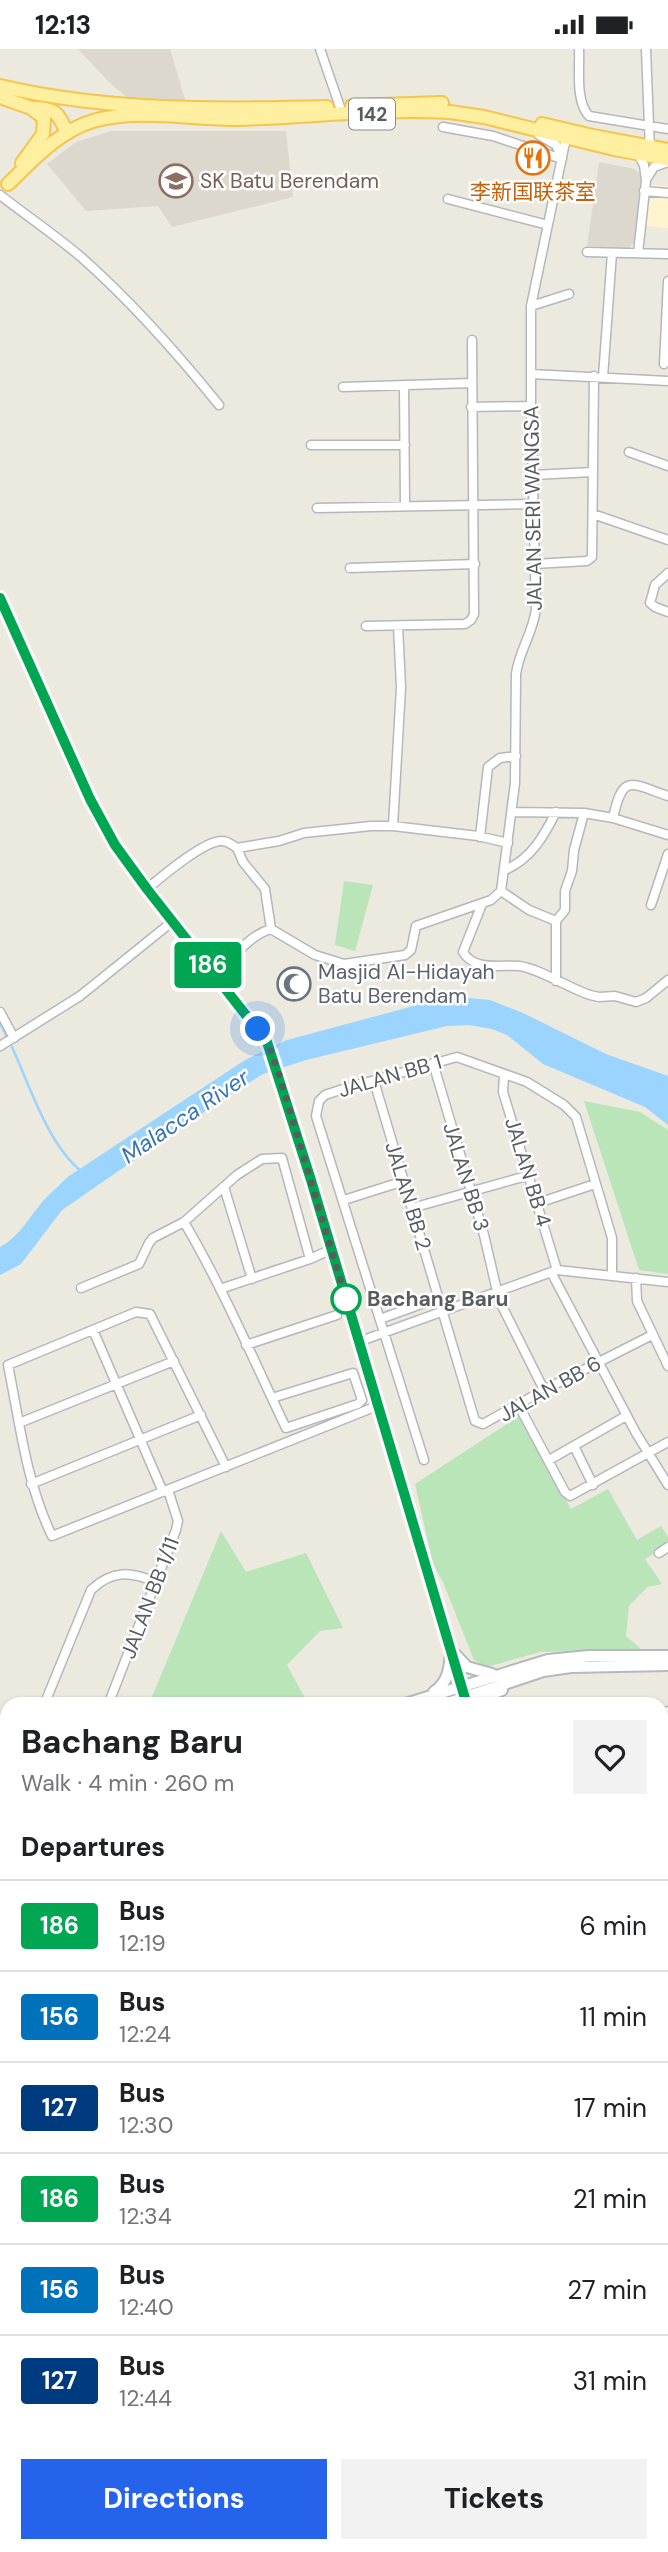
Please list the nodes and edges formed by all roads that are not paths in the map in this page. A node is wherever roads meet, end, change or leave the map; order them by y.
1 (320, 49) edge
2 (579, 49) edge
3 (646, 49) edge
4 (0, 86) edge
5 (0, 97) edge
6 (340, 107) junction
7 (31, 108) junction
8 (484, 117) junction
9 (514, 126) junction
10 (650, 126) junction
11 (443, 127) dead end
12 (668, 128) edge
13 (67, 133) junction
14 (480, 133) junction
15 (566, 134) junction
16 (644, 151) junction
17 (666, 157) edge
18 (562, 159) junction
19 (646, 181) junction
20 (3, 191) edge
21 (644, 191) junction
22 (668, 193) edge
23 (448, 199) dead end
24 (548, 225) junction
25 (587, 252) dead end
26 (612, 253) junction
27 (638, 253) junction
28 (668, 254) edge
29 (668, 281) edge
30 (569, 294) dead end
31 (531, 306) junction
32 (472, 340) dead end
33 (664, 364) dead end
34 (531, 374) junction
35 (598, 376) junction
36 (668, 381) edge
37 (471, 383) junction
38 (404, 385) junction
39 (343, 387) dead end
40 (219, 405) dead end
41 (531, 406) junction
42 (471, 407) junction
43 (312, 445) dead end
44 (405, 445) junction
45 (629, 452) dead end
46 (668, 466) edge
47 (593, 472) junction
48 (533, 475) junction
49 (533, 504) junction
50 (405, 505) junction
51 (473, 505) junction
52 (317, 508) dead end
53 (593, 514) junction
54 (668, 540) edge
55 (534, 563) junction
56 (475, 564) junction
57 (349, 568) dead end
58 (668, 573) edge
59 (0, 598) edge
60 (668, 612) edge
61 (366, 626) dead end
62 (398, 626) junction
63 (516, 756) junction
64 (668, 796) edge
65 (513, 812) junction
66 (556, 812) junction
67 (584, 813) junction
68 (613, 818) junction
69 (393, 826) junction
70 (668, 835) edge
71 (480, 837) junction
72 (508, 843) junction
73 (237, 848) junction
74 (668, 854) edge
75 (505, 870) junction
76 (147, 889) junction
77 (501, 891) junction
78 (482, 904) junction
79 (651, 905) dead end
80 (173, 921) junction
81 (556, 921) junction
82 (271, 929) junction
83 (215, 975) junction
84 (668, 980) edge
85 (556, 981) junction
86 (0, 1012) edge
87 (14, 1038) junction
88 (0, 1046) edge
89 (433, 1063) junction
90 (504, 1074) junction
91 (373, 1081) junction
92 (530, 1175) junction
93 (404, 1181) junction
94 (595, 1184) junction
95 (224, 1187) junction
96 (471, 1192) junction
97 (344, 1200) junction
98 (538, 1203) junction
99 (412, 1208) junction
100 (184, 1222) junction
101 (332, 1249) junction
102 (310, 1259) junction
103 (554, 1271) junction
104 (612, 1276) junction
105 (636, 1278) junction
106 (252, 1279) junction
107 (668, 1282) edge
108 (81, 1288) dead end
109 (220, 1289) junction
110 (496, 1292) junction
111 (438, 1298) junction
112 (442, 1312) junction
113 (337, 1315) dead end
114 (380, 1319) junction
115 (93, 1330) junction
116 (383, 1333) junction
117 (652, 1335) junction
118 (358, 1342) junction
119 (246, 1345) junction
120 (174, 1360) junction
121 (597, 1362) junction
122 (668, 1366) edge
123 (116, 1384) junction
124 (544, 1390) junction
125 (272, 1398) junction
126 (377, 1406) junction
127 (519, 1406) junction
128 (201, 1415) junction
129 (626, 1416) junction
130 (19, 1423) junction
131 (139, 1440) junction
132 (668, 1442) edge
133 (574, 1446) junction
134 (648, 1454) junction
135 (424, 1460) dead end
136 (549, 1460) junction
137 (226, 1467) junction
138 (31, 1484) junction
139 (593, 1485) junction
140 (668, 1485) edge
141 (165, 1491) junction
142 (668, 1547) edge
143 (659, 1553) dead end
144 (156, 1582) junction
145 (451, 1650) junction
146 (668, 1656) edge
147 (668, 1665) edge
148 (504, 1672) junction
149 (529, 1675) junction
150 (465, 1695) edge
151 (47, 1697) edge
152 (111, 1697) edge
153 (423, 1697) edge
154 (445, 1697) edge
155 (487, 1697) edge

1 - 6 street
2 - 10 street
3 - 10 street
4 - 6 main road, 142
5 - 7 main road
6 - 15 main road, 142
7 - 13 main road
7 - 20 main road
8 - 9 main road, 142
8 - 13 main road, 142
8 - 14 street
9 - 15 main road, 142
9 - 18 street
10 - 12 street
10 - 16 street
11 - 14 street
13 - 20 main road
14 - 18 street
15 - 16 main road, 142
15 - 18 street, JALAN SERI WANGSA
16 - 17 main road, 142
16 - 19 street
17 - 19 street
18 - 24 street, JALAN SERI WANGSA
19 - 21 street
20 - 40 street
21 - 22 street
21 - 27 street
23 - 24 street
24 - 31 street, JALAN SERI WANGSA
25 - 26 street
26 - 27 street
26 - 35 street
27 - 28 street
29 - 33 street
30 - 31 street
31 - 34 street, JALAN SERI WANGSA
32 - 37 street
34 - 35 street
34 - 41 street, JALAN SERI WANGSA
35 - 36 street
35 - 47 street
37 - 38 street
37 - 42 street
38 - 39 street
38 - 44 street
41 - 42 street
41 - 48 street, JALAN SERI WANGSA
42 - 51 street
43 - 44 street
44 - 50 street
45 - 46 street
47 - 48 street
47 - 53 street
48 - 49 street, JALAN SERI WANGSA
49 - 51 street
49 - 55 street, JALAN SERI WANGSA
50 - 51 street
50 - 52 street
51 - 56 street
53 - 54 street
53 - 55 street
55 - 63 street, JALAN SERI WANGSA
56 - 57 street
56 - 62 street
58 - 60 street
59 - 76 street
61 - 62 street
62 - 69 street
63 - 65 street, JALAN SERI WANGSA
63 - 71 street
64 - 68 street
65 - 66 street
65 - 72 street, JALAN SERI WANGSA
66 - 67 street
66 - 75 street
67 - 68 street
67 - 81 street
68 - 70 street
69 - 71 street
69 - 73 street
71 - 72 street
72 - 75 street, JALAN SERI WANGSA
73 - 76 street
73 - 82 street
74 - 79 street
75 - 77 street, JALAN SERI WANGSA
76 - 80 street
77 - 78 street
77 - 81 street
78 - 82 street
78 - 85 street
80 - 83 street
80 - 87 street
81 - 85 street
82 - 83 street
83 - 101 street
84 - 85 street
86 - 87 street
87 - 88 street
89 - 90 street, JALAN BB 1
89 - 91 street, JALAN BB 1
89 - 96 street, JALAN BB 3
90 - 92 street, JALAN BB 4
90 - 94 street, JALAN BB 1
91 - 93 street, JALAN BB 2
91 - 97 street, JALAN BB 1
92 - 96 street
92 - 98 street, JALAN BB 4
93 - 97 street
93 - 99 street, JALAN BB 2
94 - 98 street
94 - 104 street, JALAN BB 1
95 - 100 street
95 - 102 street
95 - 106 street
96 - 99 street
96 - 110 street, JALAN BB 3
97 - 114 street, JALAN BB 1
98 - 103 street, JALAN BB 4
99 - 111 street, JALAN BB 2
100 - 108 street
100 - 109 street
101 - 102 street
101 - 118 street
102 - 106 street
103 - 104 street
103 - 110 street
103 - 121 street, JALAN BB 4
104 - 105 street
105 - 107 street
105 - 117 street
106 - 109 street
109 - 119 street
110 - 112 street
110 - 124 street, JALAN BB 3
111 - 112 street, JALAN BB 2
111 - 114 street
112 - 116 street
112 - 127 street, JALAN BB 6
113 - 119 street
114 - 116 street, JALAN BB 1
115 - 120 street
115 - 123 street, JALAN BB 1/11
115 - 130 street
116 - 118 street
116 - 135 street, JALAN BB 1
117 - 121 street, JALAN BB 6
117 - 122 street
118 - 126 street
119 - 125 street
120 - 123 street
120 - 128 street
121 - 124 street, JALAN BB 6
121 - 129 street, JALAN BB 4
123 - 130 street
123 - 131 street, JALAN BB 1/11
124 - 127 street, JALAN BB 6
125 - 125 street
126 - 137 street
126 - 145 street
127 - 136 street
128 - 131 street
128 - 137 street
129 - 133 street
129 - 134 street, JALAN BB 4
130 - 138 street
131 - 138 street
131 - 141 street, JALAN BB 1/11
132 - 134 street
133 - 136 street
133 - 139 street
134 - 139 street
134 - 140 street, JALAN BB 4
136 - 139 street
137 - 141 street
138 - 141 street
141 - 144 street, JALAN BB 1/11
142 - 143 street
144 - 151 street
144 - 152 street, JALAN BB 1/11
145 - 148 main road
145 - 150 street
145 - 153 main road
146 - 148 main road
147 - 149 main road
148 - 150 main road
149 - 150 main road
149 - 155 main road
150 - 154 main road

